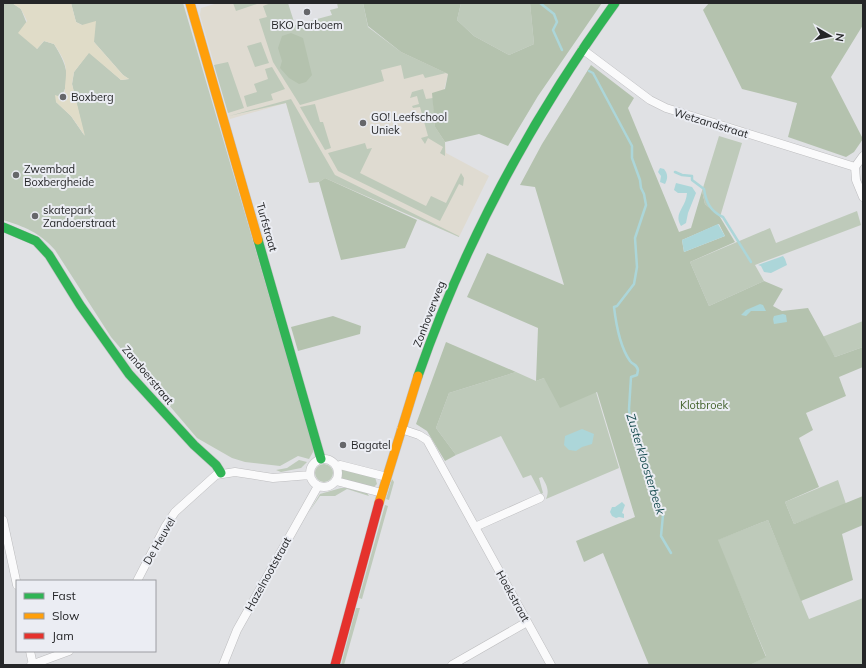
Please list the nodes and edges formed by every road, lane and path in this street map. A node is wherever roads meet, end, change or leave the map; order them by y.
1 (190, 3) edge
2 (615, 3) edge
3 (582, 49) junction
4 (863, 156) edge
5 (855, 167) junction
6 (863, 197) edge
7 (3, 227) edge
8 (401, 429) junction
9 (321, 458) junction
10 (337, 466) junction
11 (221, 473) junction
12 (310, 475) junction
13 (387, 477) junction
14 (336, 481) junction
15 (318, 486) junction
16 (382, 493) junction
17 (540, 498) dead end
18 (3, 520) edge
19 (475, 527) junction
20 (16, 580) edge
21 (138, 580) edge
22 (527, 622) junction
23 (30, 652) edge
24 (66, 652) edge
25 (32, 665) edge
26 (223, 665) edge
27 (335, 665) edge
28 (452, 665) edge
29 (551, 665) edge

1 - 9 street, Turfstraat
2 - 3 street, Zonhoverweg
3 - 5 street, Wetzandstraat
3 - 8 street, Zonhoverweg
4 - 5 street
5 - 6 street
7 - 11 street, Zandoerstraat
8 - 13 street, Zonhoverweg
8 - 19 street, Hoekstraat
9 - 10 street
9 - 12 street
10 - 13 street
10 - 14 street
11 - 12 street
11 - 21 street, De Heuvel
12 - 15 street
13 - 16 street, Zonhoverweg
14 - 15 street
14 - 16 street
15 - 26 street, Hazelnootstraat
16 - 27 street, Zonhoverweg
17 - 19 street
18 - 20 street
19 - 22 street, Hoekstraat
22 - 28 street
22 - 29 street, Hoekstraat
23 - 25 street
24 - 25 street

